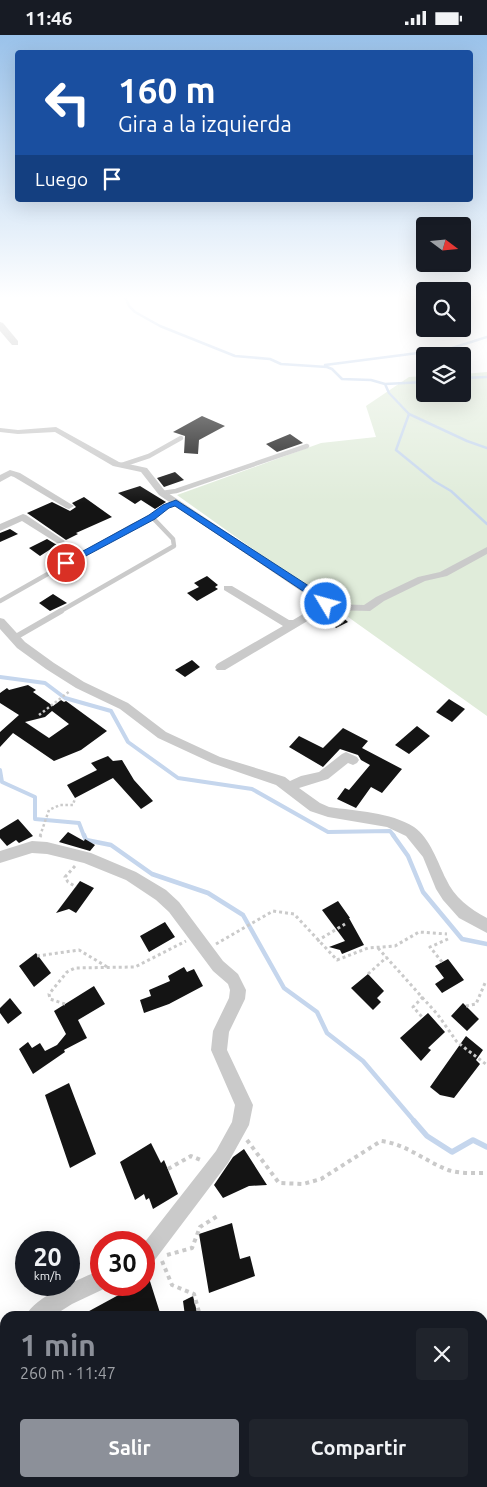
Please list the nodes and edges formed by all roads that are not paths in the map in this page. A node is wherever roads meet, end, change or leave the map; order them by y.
1 (0, 430) edge
2 (181, 438) dead end
3 (307, 446) dead end
4 (122, 465) junction
5 (0, 479) edge
6 (162, 493) junction
7 (176, 503) junction
8 (68, 506) dead end
9 (152, 517) junction
10 (0, 527) edge
11 (60, 541) dead end
12 (487, 550) edge
13 (228, 588) dead end
14 (0, 601) edge
15 (324, 607) junction
16 (0, 622) edge
17 (294, 624) junction
18 (14, 638) junction
19 (221, 667) dead end
20 (353, 760) dead end
21 (292, 788) junction
22 (0, 857) edge
23 (487, 926) edge
24 (155, 1243) edge
25 (90, 1286) edge
26 (43, 1311) edge

1 - 4 street
2 - 4 lane
3 - 6 lane
4 - 6 street
5 - 8 street
6 - 7 street
7 - 9 lane
7 - 15 street
9 - 14 lane
9 - 18 lane
10 - 11 street
12 - 15 street
13 - 17 street
15 - 17 street
16 - 18 street
17 - 19 street
18 - 21 street
20 - 21 street
21 - 23 street
22 - 24 street
25 - 26 street

